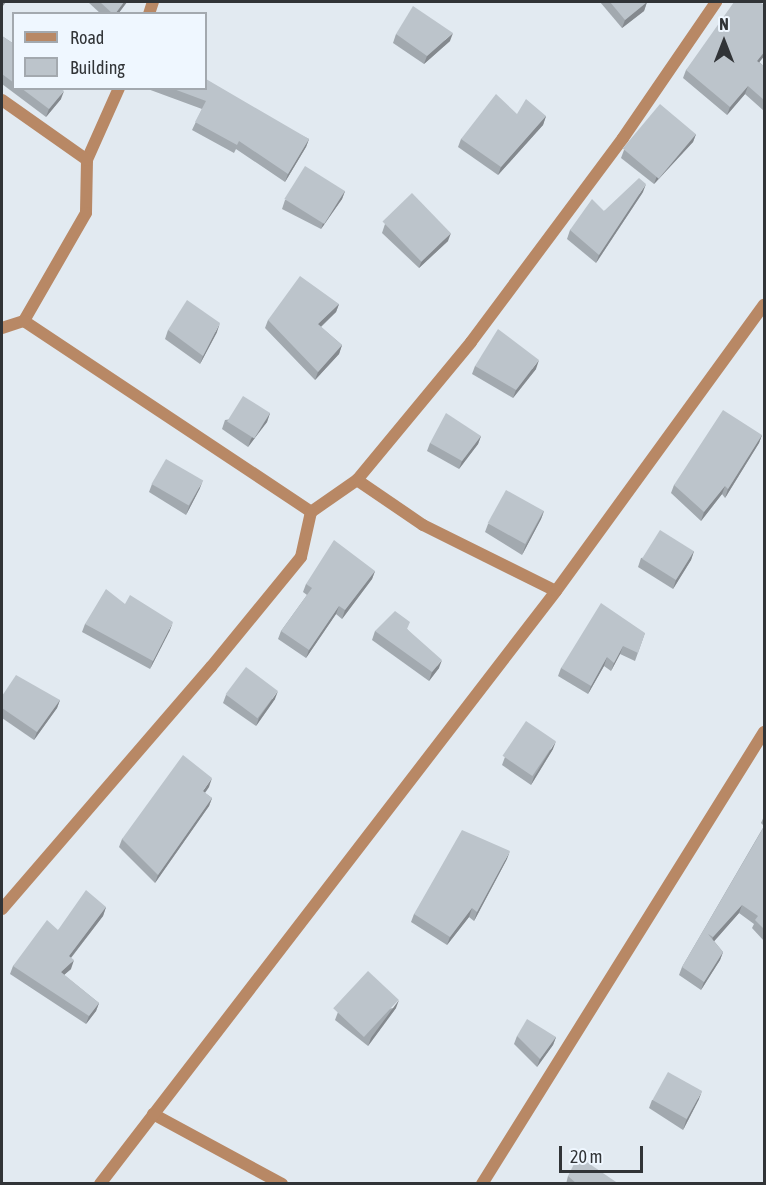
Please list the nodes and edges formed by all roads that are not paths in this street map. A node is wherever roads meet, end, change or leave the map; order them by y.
1 (716, 2) edge
2 (118, 90) edge
3 (2, 100) edge
4 (87, 160) junction
5 (765, 305) edge
6 (24, 321) junction
7 (2, 328) edge
8 (357, 480) junction
9 (311, 512) junction
10 (556, 591) junction
11 (765, 732) edge
12 (2, 909) edge
13 (153, 1114) junction
14 (100, 1184) edge
15 (282, 1184) edge
16 (482, 1184) edge

1 - 8 street
2 - 4 street
3 - 4 street
4 - 6 street
5 - 10 street
6 - 7 street
6 - 9 street
8 - 9 street
8 - 10 street
9 - 12 street
10 - 13 street
11 - 16 street
13 - 14 street
13 - 15 street

